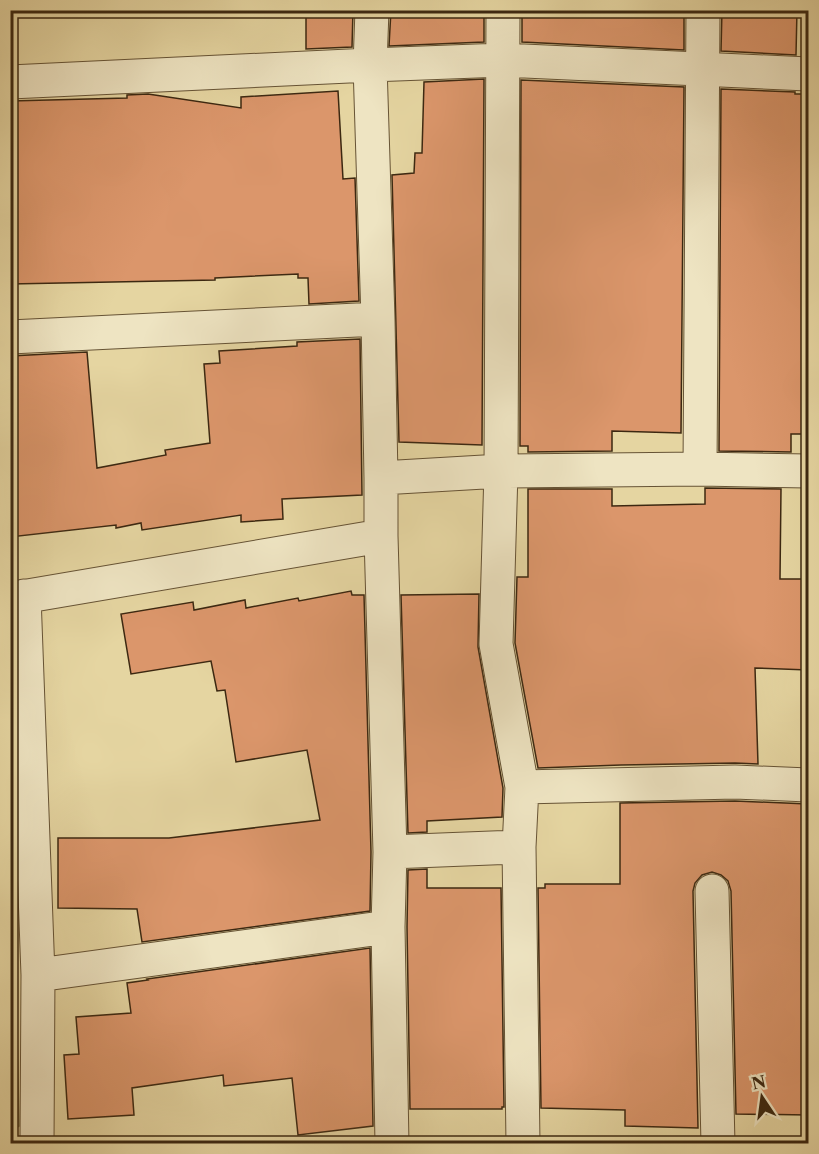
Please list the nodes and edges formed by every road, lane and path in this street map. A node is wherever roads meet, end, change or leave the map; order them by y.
1 (372, 10) edge
2 (503, 10) edge
3 (703, 10) edge
4 (503, 60) junction
5 (370, 64) junction
6 (702, 69) junction
7 (808, 74) edge
8 (10, 82) edge
9 (378, 319) junction
10 (10, 338) edge
11 (700, 470) junction
12 (501, 471) junction
13 (808, 471) edge
14 (381, 478) junction
15 (381, 536) junction
16 (17, 597) edge
17 (808, 785) edge
18 (522, 787) junction
19 (519, 847) junction
20 (390, 852) junction
21 (712, 891) dead end
22 (388, 927) junction
23 (38, 975) junction
24 (37, 1143) edge
25 (392, 1143) edge
26 (523, 1143) edge
27 (718, 1143) edge

1 - 5 street
2 - 4 street
3 - 6 street
4 - 5 street
4 - 6 street
4 - 12 street
5 - 8 street
5 - 9 street
6 - 7 street
6 - 11 street
9 - 10 street
9 - 14 street
11 - 12 street
11 - 13 street
12 - 14 street
12 - 18 street
14 - 15 street
15 - 16 street
15 - 20 street
16 - 23 street
17 - 18 street
18 - 19 street
19 - 20 street
19 - 26 street
20 - 22 street
21 - 27 street
22 - 23 street
22 - 25 street
23 - 24 street

